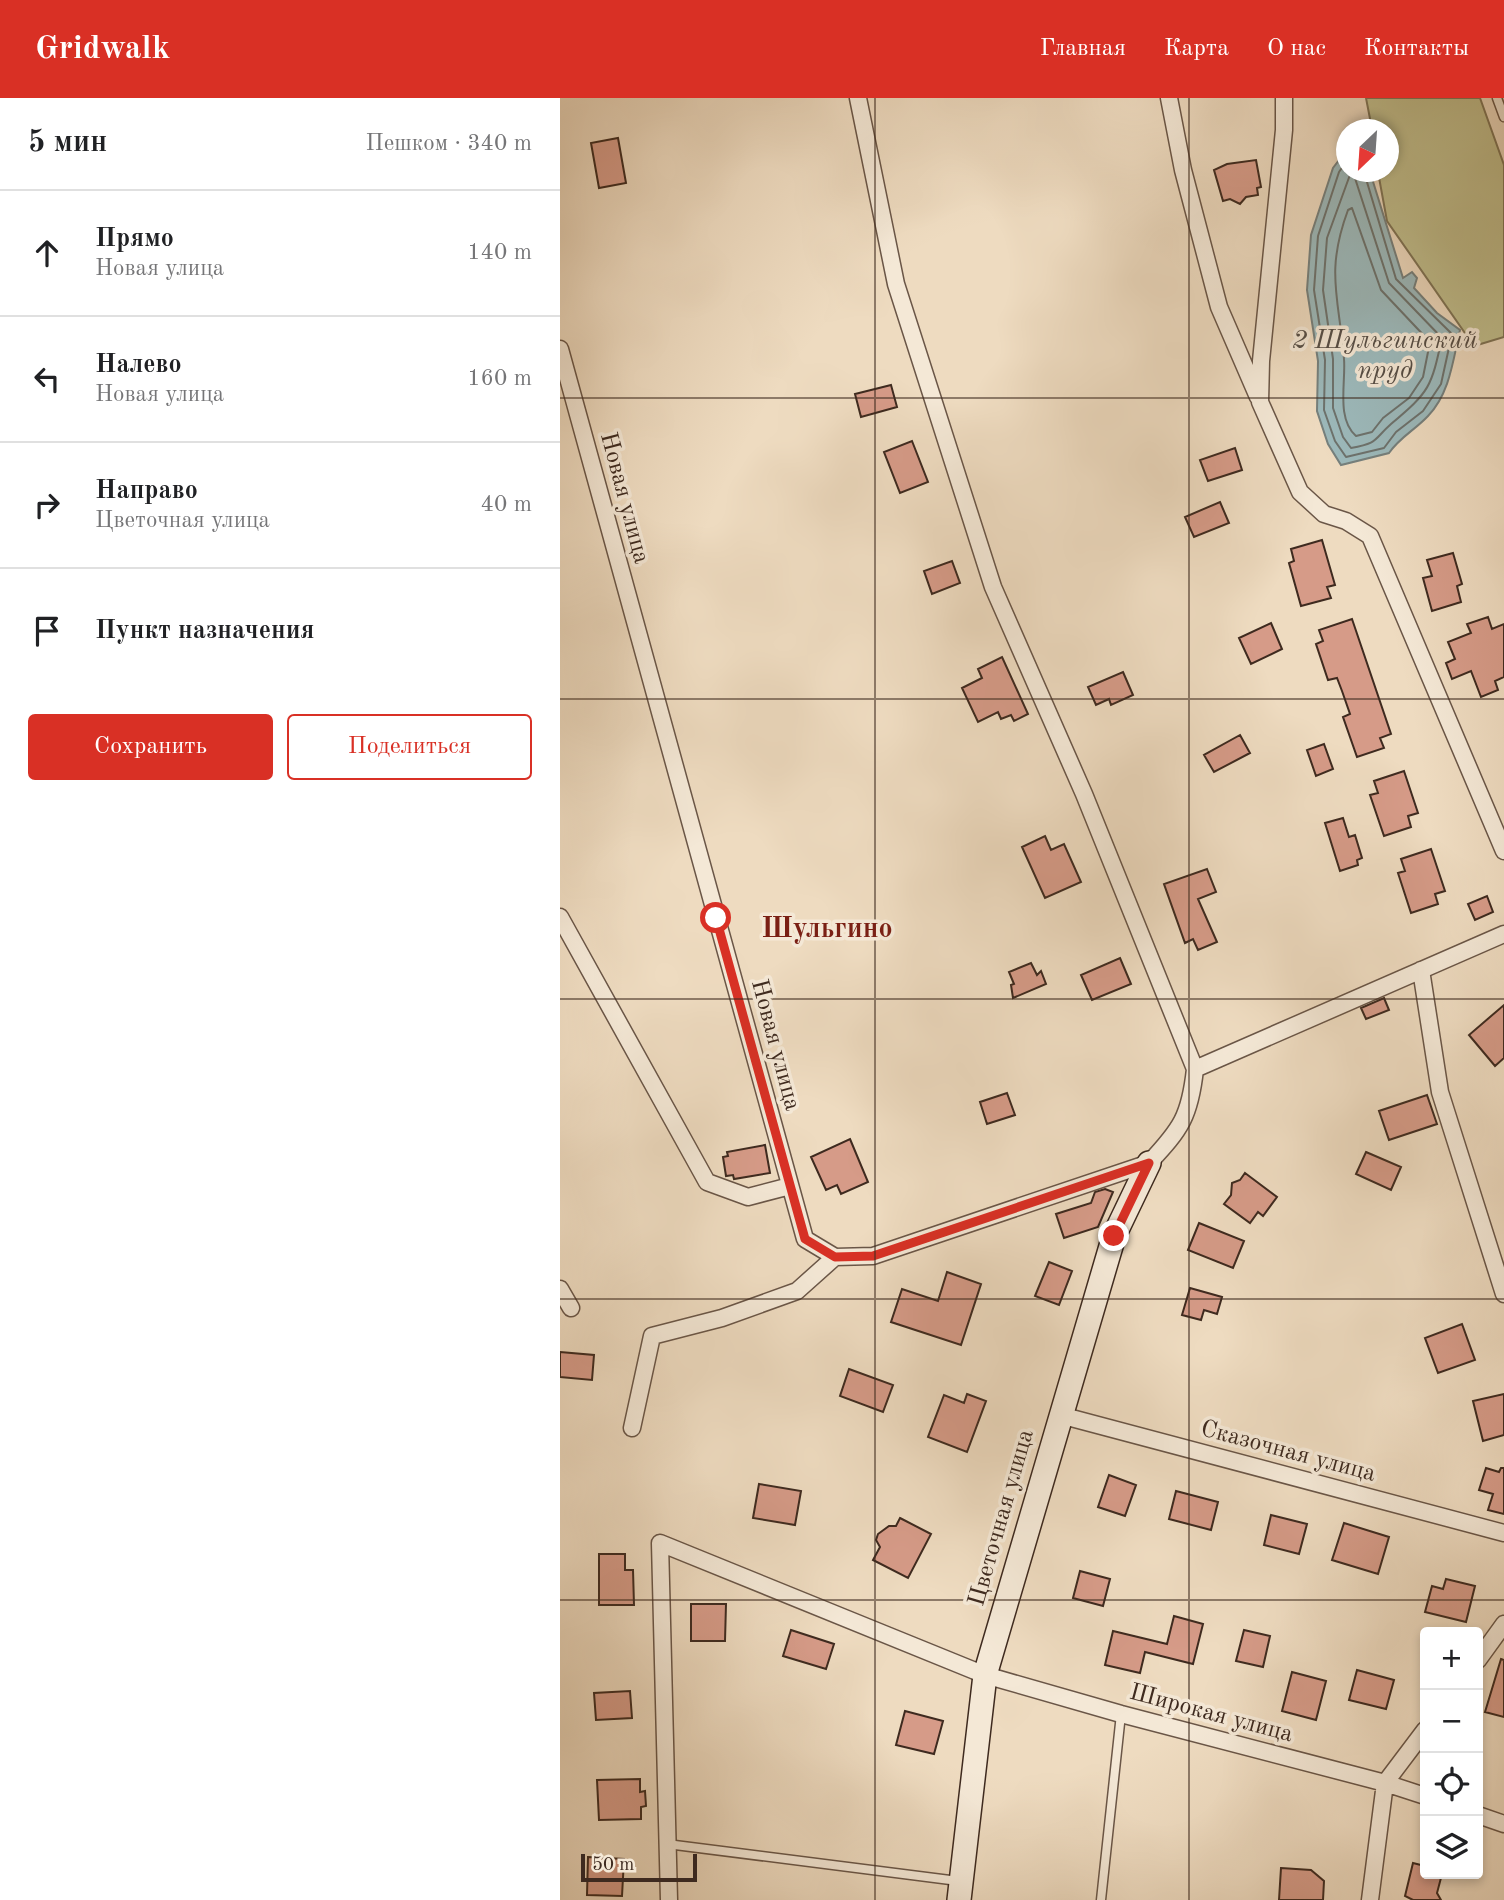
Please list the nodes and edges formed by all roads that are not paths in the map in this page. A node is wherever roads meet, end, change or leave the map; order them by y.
1 (858, 98) edge
2 (1169, 98) edge
3 (1284, 98) edge
4 (1497, 98) edge
5 (1504, 117) edge
6 (561, 359) edge
7 (1260, 402) junction
8 (1504, 850) edge
9 (560, 918) edge
10 (1504, 934) edge
11 (1421, 970) junction
12 (1195, 1069) junction
13 (1149, 1163) junction
14 (790, 1186) junction
15 (835, 1257) junction
16 (560, 1289) edge
17 (1504, 1294) edge
18 (571, 1308) dead end
19 (1060, 1415) junction
20 (632, 1428) dead end
21 (1504, 1533) edge
22 (1504, 1625) edge
23 (1483, 1653) edge
24 (985, 1675) junction
25 (1121, 1714) junction
26 (1420, 1737) edge
27 (1385, 1783) junction
28 (1420, 1794) edge
29 (1481, 1816) edge
30 (1504, 1824) edge
31 (667, 1844) junction
32 (960, 1890) edge
33 (669, 1900) edge
34 (1101, 1900) edge
35 (1370, 1900) edge

1 - 12 street
2 - 7 street
3 - 7 street
4 - 5 lane
6 - 14 street, Новая улица
7 - 8 street
9 - 14 street
10 - 11 street
11 - 12 street
11 - 17 street
12 - 13 street
13 - 15 street
13 - 19 street, Цветочная улица
14 - 15 street, Новая улица
15 - 20 street
16 - 18 street
19 - 21 street, Сказочная улица
19 - 24 street, Цветочная улица
22 - 23 street
24 - 25 street, Широкая улица
24 - 31 street, Широкая улица
24 - 32 street, Цветочная улица
25 - 27 street, Широкая улица
25 - 34 lane
26 - 27 street
27 - 28 street, Широкая улица
27 - 35 street
29 - 30 street
31 - 32 lane
31 - 33 street

